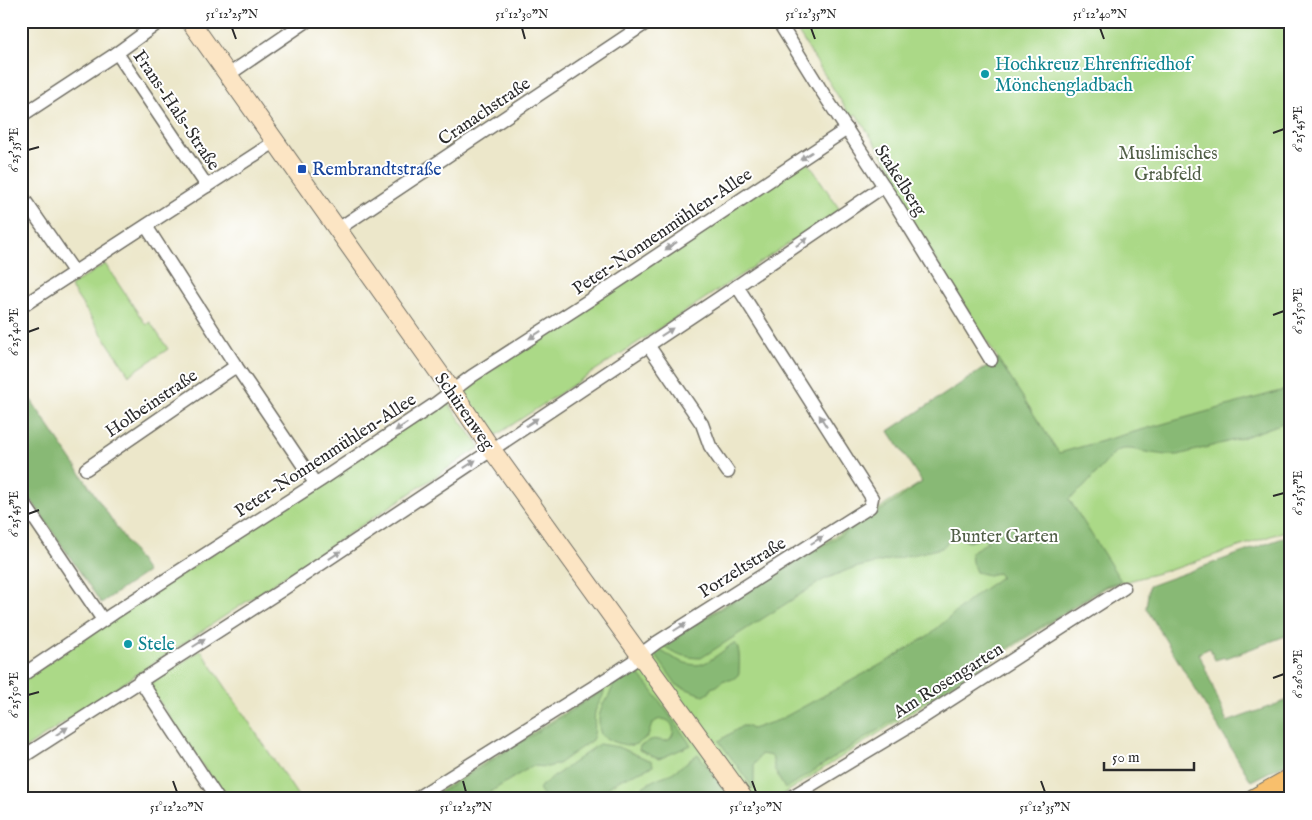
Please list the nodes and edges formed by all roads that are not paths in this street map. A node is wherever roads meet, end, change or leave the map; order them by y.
1 (190, 21) edge
2 (307, 21) edge
3 (649, 21) edge
4 (778, 21) edge
5 (158, 23) dead end
6 (117, 53) junction
7 (228, 74) junction
8 (21, 116) edge
9 (847, 130) junction
10 (276, 141) junction
11 (207, 186) junction
12 (884, 186) junction
13 (21, 195) edge
14 (146, 226) junction
15 (338, 229) junction
16 (75, 273) junction
17 (737, 286) junction
18 (21, 307) edge
19 (648, 345) junction
20 (991, 360) dead end
21 (236, 366) junction
22 (452, 391) junction
23 (492, 450) junction
24 (86, 469) dead end
25 (728, 472) dead end
26 (315, 483) junction
27 (21, 499) edge
28 (1124, 588) dead end
29 (103, 620) junction
30 (640, 654) junction
31 (21, 676) edge
32 (140, 680) junction
33 (21, 758) edge
34 (1291, 778) edge
35 (218, 799) edge
36 (414, 799) edge
37 (744, 799) edge
38 (788, 799) edge
39 (1253, 799) edge

1 - 7 main road, Schürenweg
2 - 7 street
3 - 15 street, Cranachstraße
4 - 9 street, Stakelberg
5 - 6 street, Frans-Hals-Straße
6 - 8 street, Frans-Hals-Straße
6 - 11 street, Frans-Hals-Straße
7 - 10 main road, Schürenweg
9 - 12 street, Stakelberg
9 -> 22 street, Peter-Nonnenmühlen-Allee
10 - 11 street
10 - 15 main road, Schürenweg
11 - 14 street
17 -> 12 street
12 - 20 street, Stakelberg
13 - 16 street
14 - 16 street
14 - 21 street
15 - 22 main road, Schürenweg
16 - 18 street
19 -> 17 street
30 -> 17 street, Porzeltstraße
23 -> 19 street
19 - 25 street
21 - 24 street, Holbeinstraße
21 - 26 street
22 - 23 main road, Schürenweg
22 -> 26 street, Peter-Nonnenmühlen-Allee
23 - 30 main road, Schürenweg
32 -> 23 street
26 - 29 street, Peter-Nonnenmühlen-Allee
27 - 29 street
28 - 38 street, Am Rosengarten
29 - 31 street, Peter-Nonnenmühlen-Allee
30 - 36 street, Porzeltstraße
30 - 37 main road, Schürenweg
33 -> 32 street
32 - 35 street
34 - 39 main road

